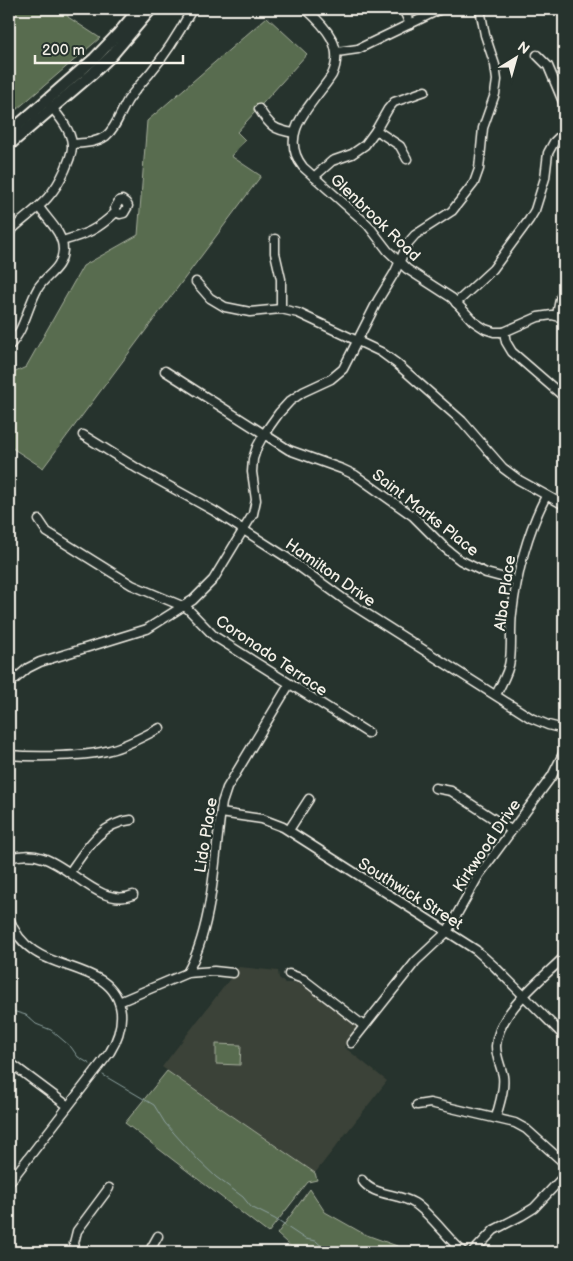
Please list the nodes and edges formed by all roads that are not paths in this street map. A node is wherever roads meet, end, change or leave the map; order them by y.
1 (138, 9) edge
2 (150, 9) edge
3 (190, 9) edge
4 (306, 9) edge
5 (403, 9) edge
6 (441, 9) edge
7 (480, 9) edge
8 (410, 24) junction
9 (337, 52) junction
10 (537, 55) dead end
11 (425, 91) dead end
12 (49, 104) junction
13 (564, 104) edge
14 (259, 109) dead end
15 (376, 130) junction
16 (9, 132) edge
17 (564, 132) edge
18 (294, 133) junction
19 (72, 144) junction
20 (9, 145) edge
21 (407, 158) dead end
22 (314, 177) junction
23 (39, 207) junction
24 (116, 212) dead end
25 (9, 232) edge
26 (275, 239) dead end
27 (62, 241) junction
28 (400, 262) junction
29 (196, 282) dead end
30 (564, 291) edge
31 (456, 303) junction
32 (280, 309) junction
33 (560, 317) edge
34 (504, 332) junction
35 (357, 341) junction
36 (9, 346) edge
37 (165, 371) dead end
38 (564, 398) edge
39 (264, 434) junction
40 (83, 435) dead end
41 (546, 496) junction
42 (564, 505) edge
43 (39, 520) dead end
44 (245, 530) junction
45 (516, 581) junction
46 (184, 606) junction
47 (9, 684) edge
48 (289, 685) junction
49 (496, 695) junction
50 (160, 728) dead end
51 (564, 729) edge
52 (368, 733) dead end
53 (564, 752) edge
54 (9, 755) edge
55 (435, 788) dead end
56 (309, 799) dead end
57 (221, 813) junction
58 (131, 820) dead end
59 (289, 830) junction
60 (511, 830) junction
61 (9, 858) edge
62 (70, 872) junction
63 (133, 895) dead end
64 (9, 918) edge
65 (447, 932) junction
66 (564, 957) edge
67 (187, 973) junction
68 (233, 974) dead end
69 (289, 974) dead end
70 (524, 996) junction
71 (119, 1002) junction
72 (364, 1026) junction
73 (564, 1036) edge
74 (351, 1043) dead end
75 (9, 1062) edge
76 (68, 1106) junction
77 (417, 1106) dead end
78 (496, 1118) junction
79 (564, 1163) edge
80 (564, 1176) edge
81 (362, 1180) dead end
82 (9, 1183) edge
83 (109, 1188) dead end
84 (158, 1236) dead end
85 (76, 1252) edge
86 (149, 1252) edge
87 (462, 1252) edge
88 (473, 1252) edge

1 - 12 main road
2 - 12 main road
3 - 19 street
4 - 9 street
5 - 8 street
6 - 8 street
7 - 28 street
8 - 9 street
9 - 18 street
10 - 13 street
11 - 15 street
12 - 16 main road
12 - 19 street
12 - 20 main road
14 - 18 street
15 - 21 street
15 - 22 street
17 - 31 street
18 - 22 street, Glenbrook Road
19 - 23 street
22 - 28 street, Glenbrook Road
23 - 25 street
23 - 27 street
24 - 27 street
26 - 32 street
27 - 36 street
28 - 31 street, Glenbrook Road
28 - 35 street
29 - 32 street
30 - 33 street
31 - 34 street, Glenbrook Road
32 - 35 street
33 - 34 street
34 - 38 street
35 - 39 street
35 - 41 street
37 - 39 street, Saint Marks Place
39 - 44 street
39 - 45 street, Saint Marks Place
40 - 44 street, Hamilton Drive
41 - 42 street
41 - 45 street, Alba Place
43 - 46 street, Coronado Terrace
44 - 46 street
44 - 49 street, Hamilton Drive
45 - 49 street, Alba Place
46 - 47 street
46 - 48 street, Coronado Terrace
48 - 52 street, Coronado Terrace
48 - 57 street, Lido Place
49 - 51 street, Hamilton Drive
50 - 54 street
53 - 60 street, Kirkwood Drive
55 - 60 street
56 - 59 street
57 - 59 street, Southwick Street
57 - 67 street, Lido Place
58 - 62 street
59 - 65 street, Southwick Street
60 - 65 street, Kirkwood Drive
61 - 62 street
62 - 63 street
64 - 71 street
65 - 70 street, Southwick Street
65 - 72 street, Kirkwood Drive
66 - 70 street
67 - 68 street
67 - 71 street
69 - 72 street
70 - 73 street, Southwick Street
70 - 78 street
71 - 76 street
72 - 74 street, Kirkwood Drive
75 - 76 street
76 - 82 street
77 - 78 street
78 - 79 street
80 - 88 street
81 - 87 street
83 - 85 street
84 - 86 street

